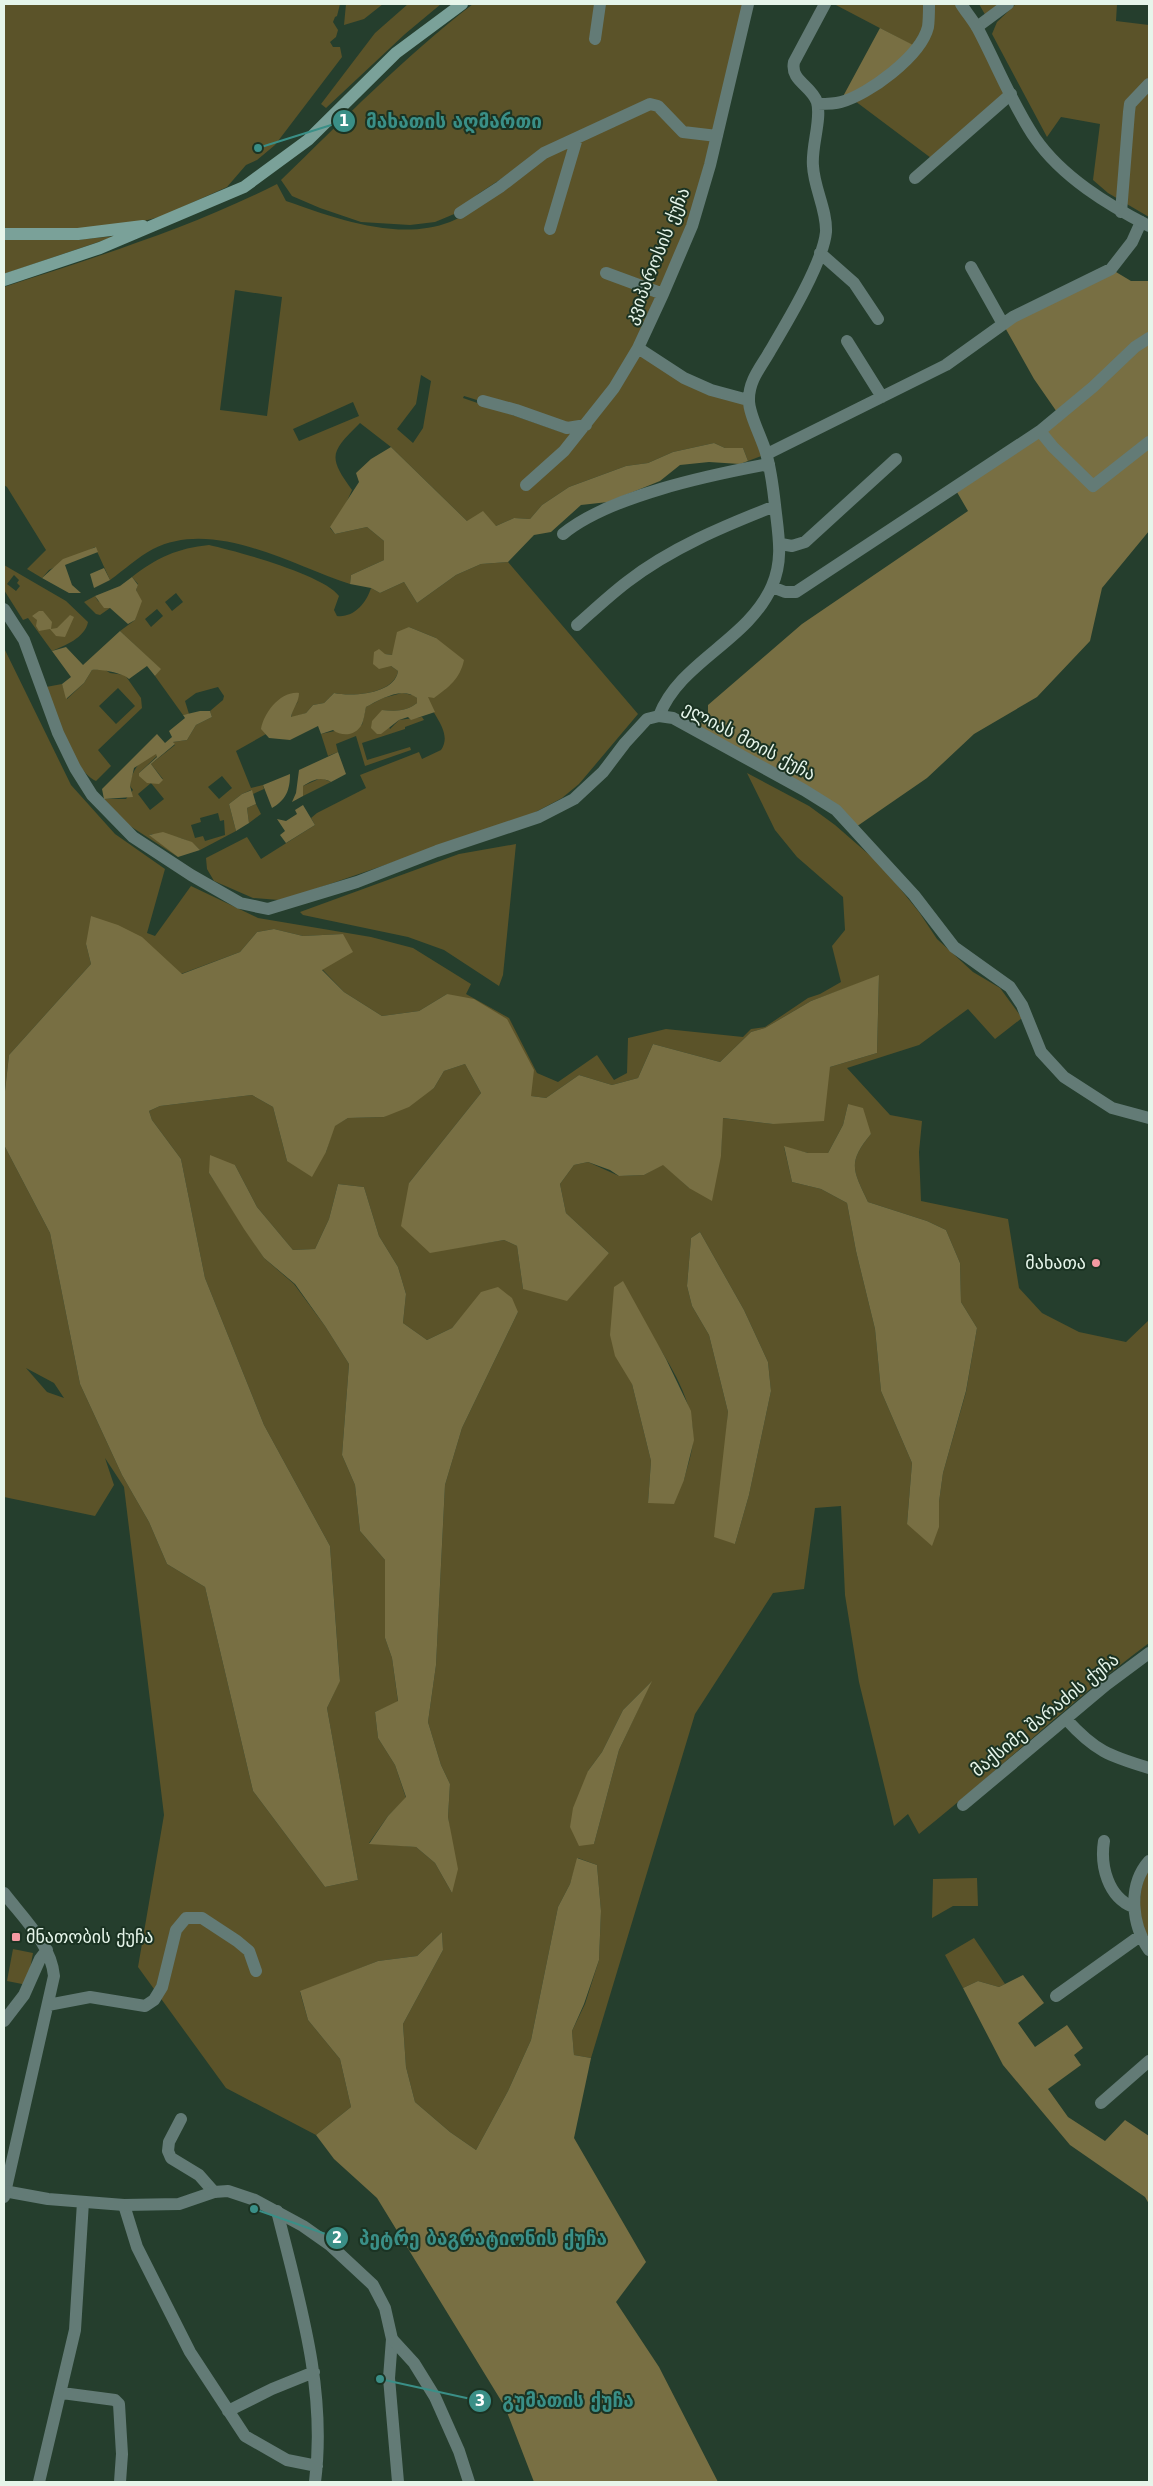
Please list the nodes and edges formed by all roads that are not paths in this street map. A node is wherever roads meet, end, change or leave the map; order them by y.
1 (462, 4) edge
2 (600, 4) edge
3 (748, 4) edge
4 (825, 4) edge
5 (929, 4) edge
6 (961, 4) edge
7 (1008, 4) edge
8 (977, 27) junction
9 (595, 39) dead end
10 (1149, 84) edge
11 (1011, 94) junction
12 (818, 104) junction
13 (717, 136) junction
14 (577, 138) junction
15 (915, 178) dead end
16 (1121, 212) junction
17 (460, 213) dead end
18 (160, 224) junction
19 (1145, 224) edge
20 (550, 229) dead end
21 (4, 234) edge
22 (820, 253) junction
23 (971, 267) dead end
24 (606, 273) dead end
25 (4, 280) edge
26 (663, 294) junction
27 (878, 319) dead end
28 (1003, 324) junction
29 (1149, 338) edge
30 (847, 341) dead end
31 (638, 348) junction
32 (882, 397) junction
33 (748, 400) junction
34 (483, 401) dead end
35 (586, 425) junction
36 (1040, 431) junction
37 (1149, 442) edge
38 (768, 459) junction
39 (896, 460) dead end
40 (526, 485) dead end
41 (775, 506) junction
42 (564, 534) dead end
43 (781, 544) junction
44 (772, 587) junction
45 (4, 609) edge
46 (577, 625) dead end
47 (659, 716) junction
48 (1149, 1118) edge
49 (1149, 1653) edge
50 (1066, 1719) junction
51 (1149, 1768) edge
52 (963, 1805) dead end
53 (1104, 1841) dead end
54 (1149, 1861) edge
55 (4, 1893) edge
56 (1134, 1907) junction
57 (1140, 1936) junction
58 (47, 1950) junction
59 (1149, 1950) edge
60 (256, 1971) dead end
61 (1056, 1996) dead end
62 (48, 2005) junction
63 (4, 2021) edge
64 (1149, 2061) edge
65 (1101, 2103) dead end
66 (181, 2119) dead end
67 (214, 2192) junction
68 (4, 2194) edge
69 (83, 2202) junction
70 (124, 2204) junction
71 (277, 2211) junction
72 (392, 2339) junction
73 (314, 2372) junction
74 (62, 2393) junction
75 (228, 2411) junction
76 (317, 2466) junction
77 (39, 2482) edge
78 (120, 2482) edge
79 (315, 2482) edge
80 (398, 2482) edge
81 (469, 2482) edge

1 - 18 main road
2 - 9 street
3 - 13 street, კვიპაროსის ქუჩა
4 - 12 street
5 - 12 street
6 - 8 street
7 - 8 street
8 - 11 street
10 - 16 street
11 - 15 street
11 - 16 street
12 - 22 street
13 - 14 street
13 - 26 street, კვიპაროსის ქუჩა
14 - 17 street
14 - 20 street
16 - 19 street
18 - 21 main road
18 - 25 main road
19 - 28 street
22 - 27 street
22 - 33 street
23 - 28 street
24 - 26 street
26 - 31 street, კვიპაროსის ქუჩა
28 - 32 street
29 - 36 street
30 - 32 street
31 - 33 street
31 - 35 street, კვიპაროსის ქუჩა
32 - 38 street
33 - 38 street, ელიას მთის ქუჩა
34 - 35 street
35 - 40 street, კვიპაროსის ქუჩა
36 - 37 street
36 - 44 street
38 - 41 street, ელიას მთის ქუჩა
38 - 42 street
39 - 43 street
41 - 43 street, ელიას მთის ქუჩა
41 - 46 street
43 - 44 street, ელიას მთის ქუჩა
44 - 47 street, ელიას მთის ქუჩა
45 - 47 street
47 - 48 street, ელიას მთის ქუჩა
49 - 50 street, მაქსიმე შარაძის ქუჩა
50 - 51 street
50 - 52 street, მაქსიმე შარაძის ქუჩა
53 - 56 street
54 - 56 street
55 - 58 street
56 - 57 street
57 - 59 street
57 - 61 street
58 - 62 street
58 - 63 street
60 - 62 street
62 - 68 street
64 - 65 street
66 - 67 street
67 - 70 street
67 - 71 street
68 - 69 street
69 - 70 street
69 - 74 street
70 - 75 street
71 - 72 street
71 - 73 street
72 - 80 street
72 - 81 street
73 - 75 street
73 - 76 street
74 - 77 street
74 - 78 street
75 - 76 street
76 - 79 street

